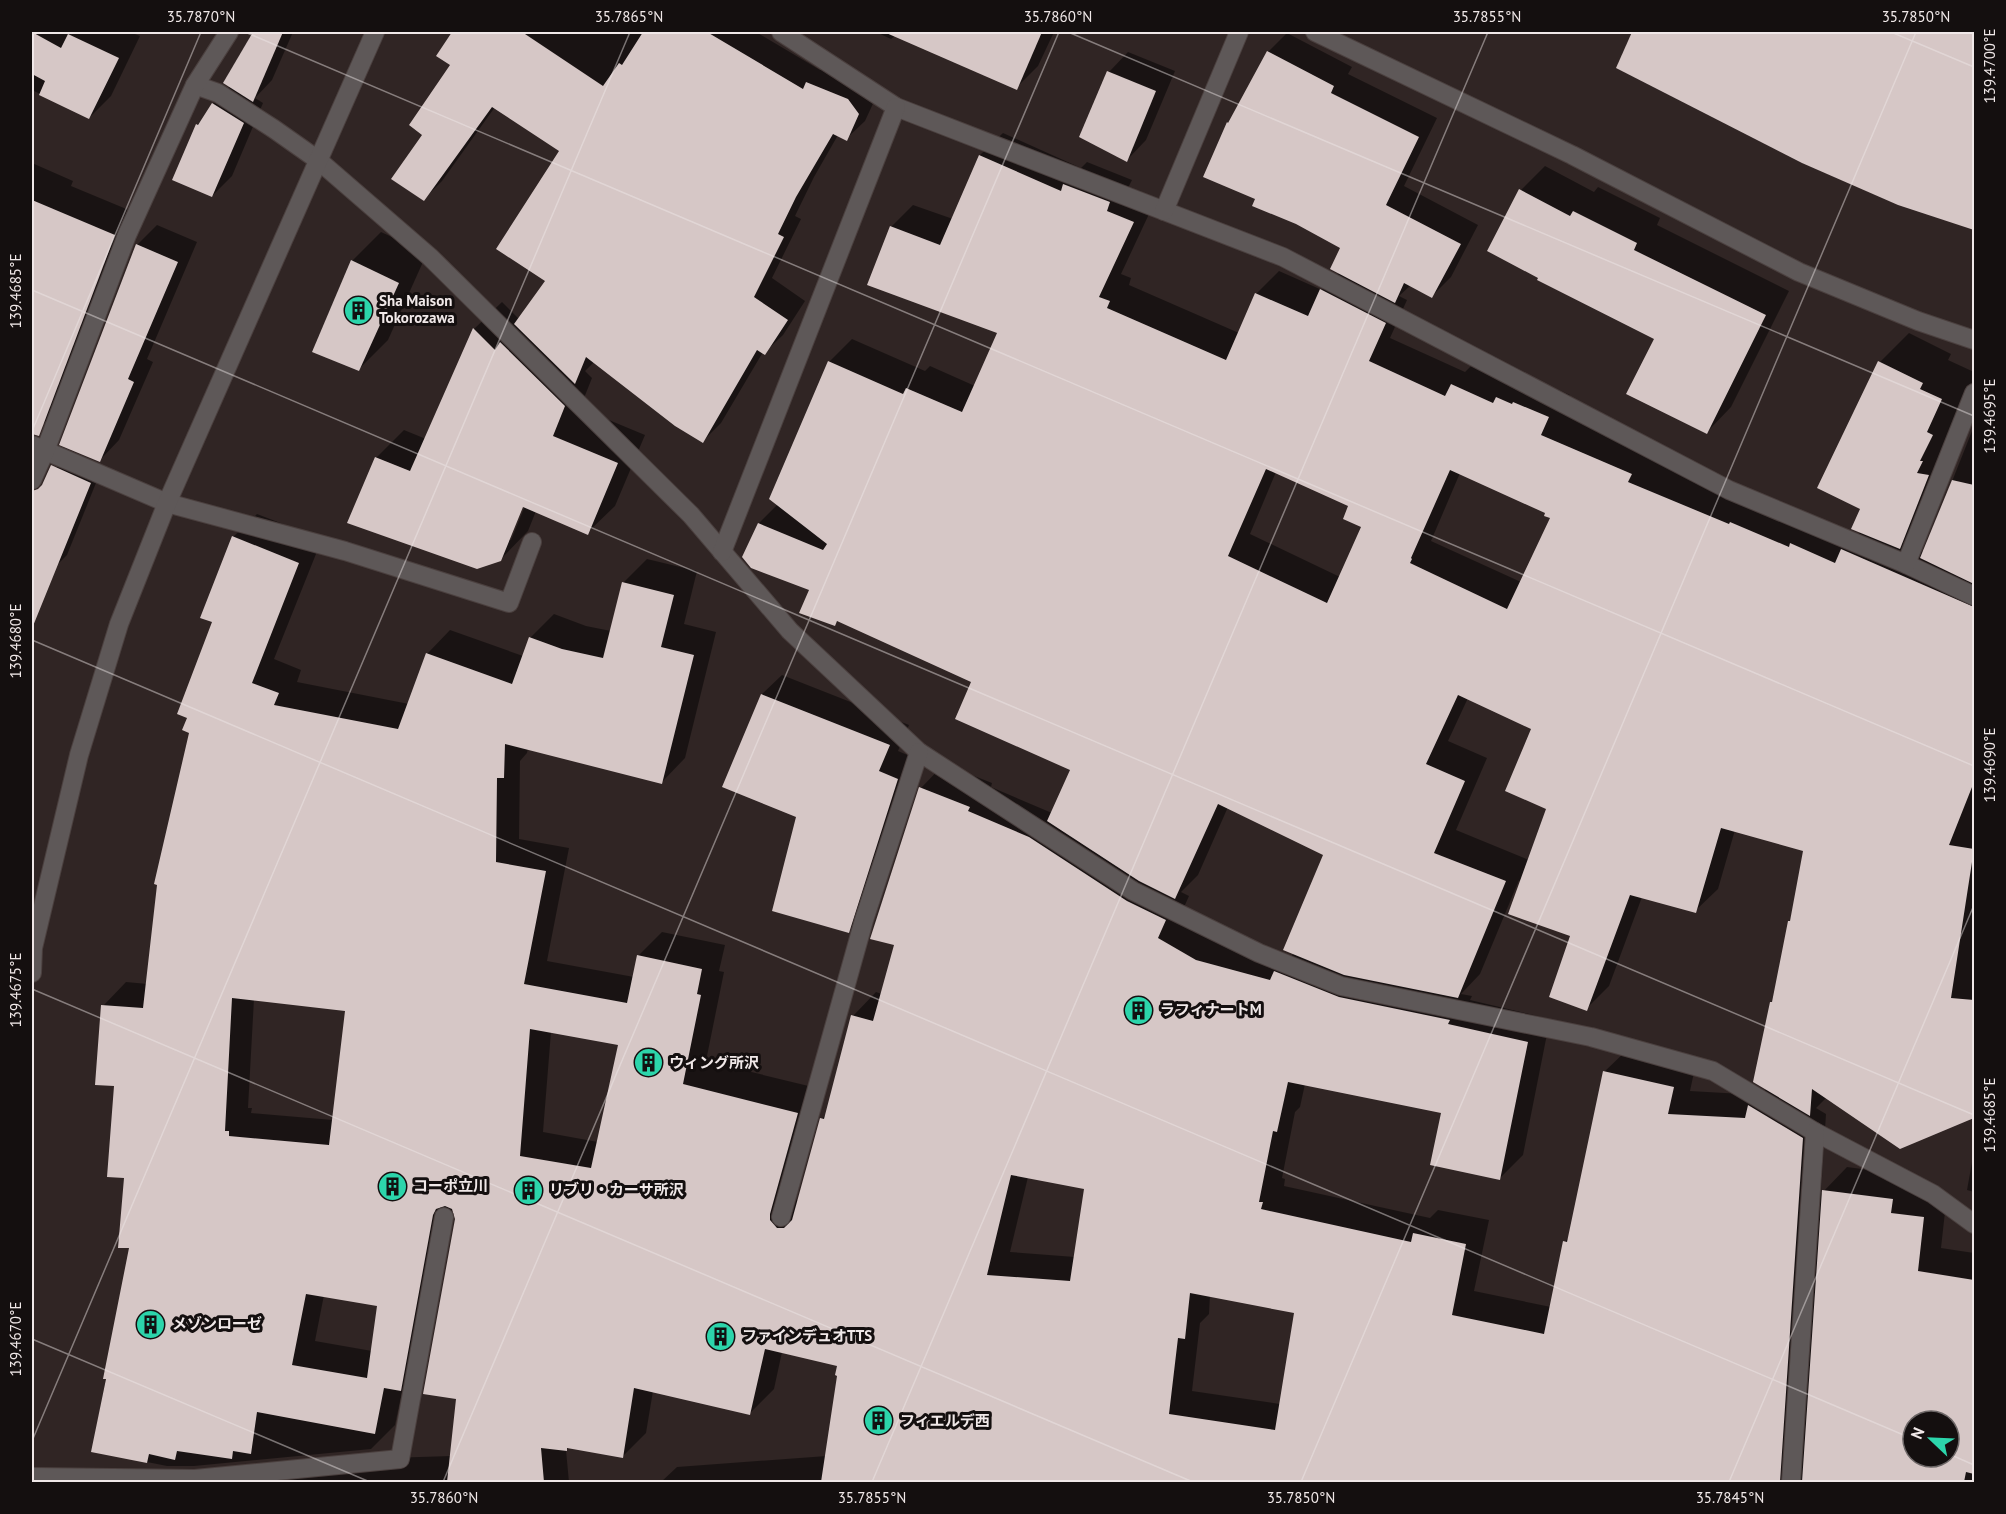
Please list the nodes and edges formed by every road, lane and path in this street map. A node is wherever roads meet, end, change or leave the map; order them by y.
1 (229, 32) edge
2 (375, 32) edge
3 (781, 32) edge
4 (1239, 32) edge
5 (1316, 32) edge
6 (195, 85) junction
7 (896, 107) junction
8 (318, 160) junction
9 (1164, 211) junction
10 (1974, 340) edge
11 (1974, 393) edge
12 (38, 448) edge
13 (32, 480) edge
14 (167, 503) junction
15 (532, 542) dead end
16 (722, 552) junction
17 (1906, 564) junction
18 (1974, 596) edge
19 (919, 752) junction
20 (32, 948) edge
21 (32, 973) edge
22 (1815, 1132) junction
23 (444, 1217) dead end
24 (781, 1217) dead end
25 (1974, 1224) edge
26 (32, 1477) edge
27 (1791, 1482) edge

1 - 6 street
2 - 8 street
3 - 7 street
4 - 9 street
5 - 10 street
6 - 8 street
6 - 12 street
7 - 9 street
7 - 16 street
8 - 14 street
8 - 16 street
9 - 17 street
11 - 17 street
12 - 13 street
12 - 14 street
14 - 15 street
14 - 20 street
16 - 19 street
17 - 18 street
19 - 22 street
19 - 24 street
20 - 21 street
22 - 25 street
22 - 27 street
23 - 26 street

